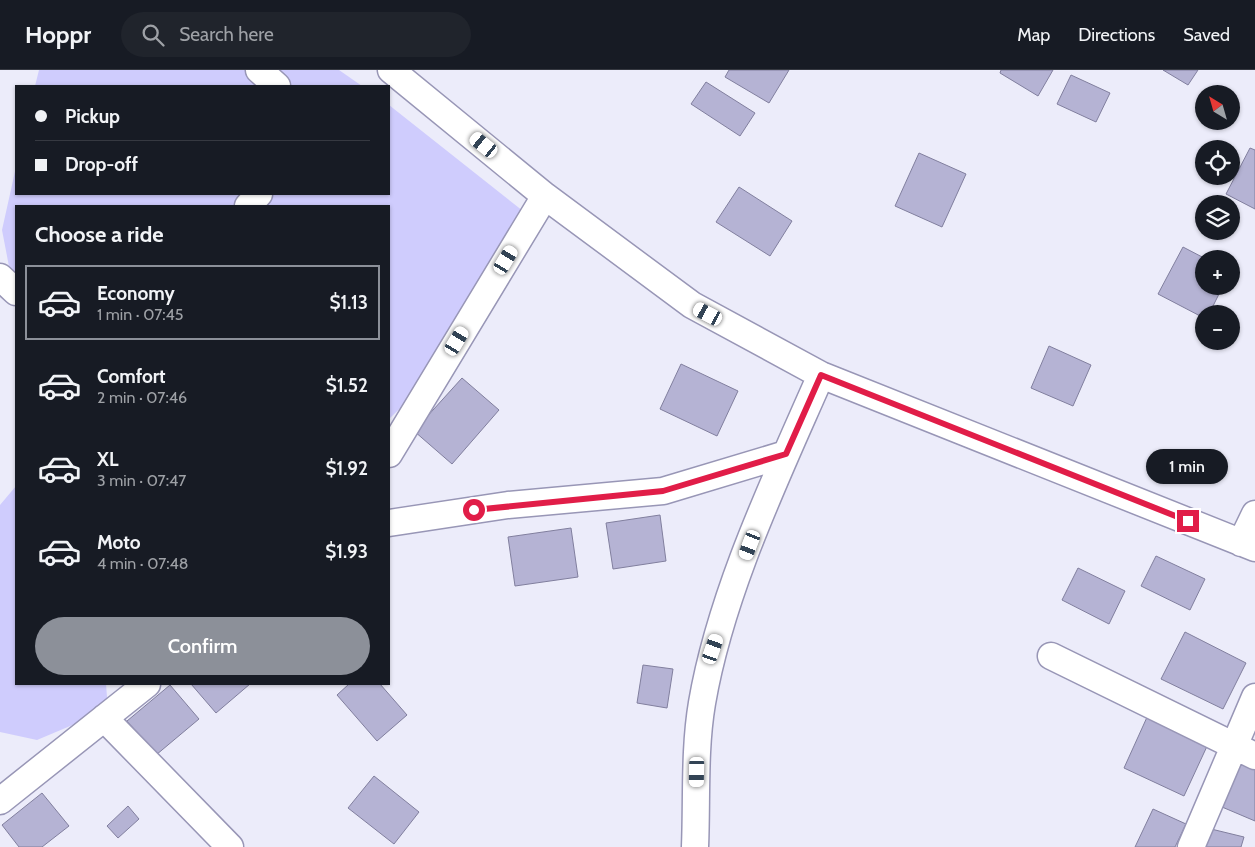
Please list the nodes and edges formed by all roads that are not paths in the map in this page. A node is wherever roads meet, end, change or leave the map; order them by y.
1 (259, 70) edge
2 (392, 70) edge
3 (276, 85) edge
4 (258, 195) edge
5 (545, 196) junction
6 (249, 205) edge
7 (0, 277) edge
8 (15, 291) edge
9 (821, 375) junction
10 (390, 452) edge
11 (786, 454) junction
12 (1255, 514) edge
13 (390, 523) edge
14 (1248, 546) edge
15 (1050, 656) dead end
16 (146, 685) edge
17 (1255, 697) edge
18 (104, 718) junction
19 (1244, 751) edge
20 (0, 801) edge
21 (230, 847) edge
22 (695, 847) edge
23 (1191, 847) edge

1 - 3 street
2 - 5 street
4 - 6 street
5 - 9 street
5 - 10 street
7 - 8 street
9 - 11 street
9 - 14 street
11 - 13 street
11 - 22 street
12 - 14 street
15 - 19 street
16 - 18 street
17 - 19 street
18 - 20 street
18 - 21 street
19 - 23 street

